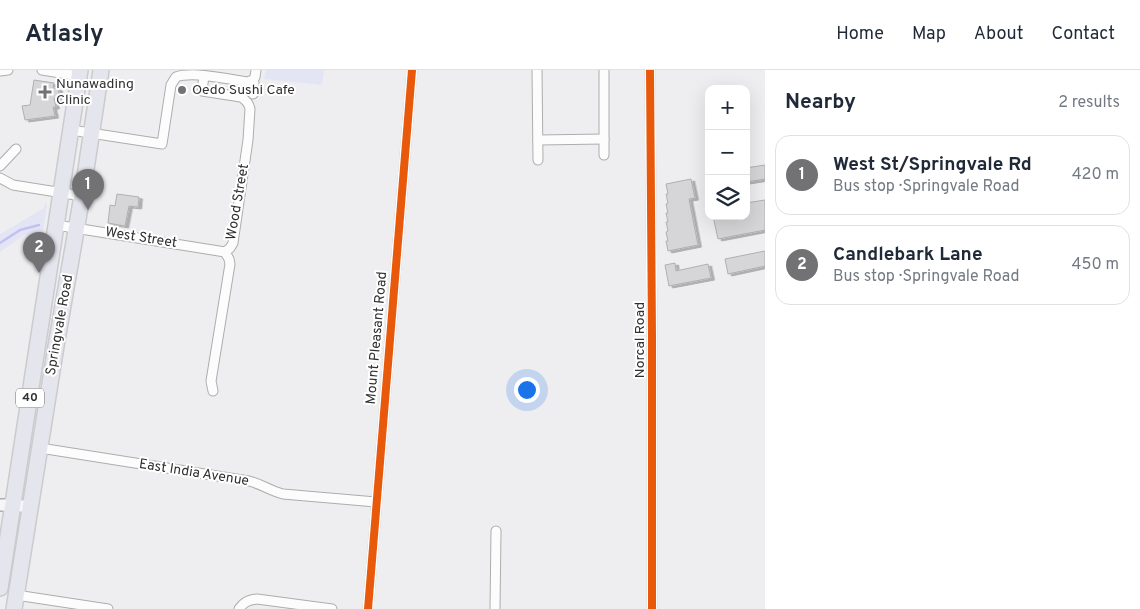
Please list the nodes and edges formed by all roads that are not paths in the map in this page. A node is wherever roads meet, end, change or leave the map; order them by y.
1 (8, 70) edge
2 (42, 70) edge
3 (101, 70) edge
4 (256, 70) edge
5 (412, 70) edge
6 (538, 70) edge
7 (604, 70) edge
8 (650, 70) edge
9 (0, 71) edge
10 (80, 73) edge
11 (204, 76) junction
12 (253, 80) junction
13 (253, 94) dead end
14 (71, 130) junction
15 (92, 134) junction
16 (538, 140) junction
17 (604, 140) junction
18 (16, 149) dead end
19 (604, 155) dead end
20 (538, 160) dead end
21 (0, 166) edge
22 (1, 183) edge
23 (61, 193) junction
24 (82, 196) junction
25 (56, 225) junction
26 (76, 229) junction
27 (225, 252) junction
28 (213, 391) dead end
29 (40, 448) junction
30 (376, 502) junction
31 (6, 505) edge
32 (30, 507) junction
33 (496, 531) dead end
34 (0, 588) edge
35 (15, 602) edge
36 (108, 609) edge
37 (239, 609) edge
38 (332, 609) edge
39 (368, 609) edge
40 (495, 609) edge
41 (652, 609) edge

1 - 9 street
2 - 10 street
3 - 15 highway, Springvale Road / 40
4 - 12 street
5 - 30 street, Mount Pleasant Road
6 - 16 street
7 - 17 street
8 - 41 street, Norcal Road
10 - 14 highway, Springvale Road / 40
11 - 12 street
11 - 15 street
11 - 27 street, Wood Street
12 - 13 street
14 - 15 street
14 - 23 highway, Springvale Road / 40
15 - 24 highway, Springvale Road / 40
16 - 17 street
16 - 20 street
17 - 19 street
18 - 21 street
22 - 23 street
23 - 24 street
23 - 25 highway, Springvale Road / 40
24 - 26 highway, Springvale Road / 40
25 - 26 street, West Street
25 - 31 highway, Springvale Road / 40
26 - 27 street, West Street
26 - 29 highway, Springvale Road / 40
27 - 28 street, Wood Street
29 - 30 street, East India Avenue
29 - 32 highway, Springvale Road / 40
30 - 39 street, Mount Pleasant Road
31 - 32 street
31 - 34 highway, Springvale Road / 40
32 - 35 highway, Springvale Road / 40
33 - 40 street
35 - 36 street
37 - 38 street

